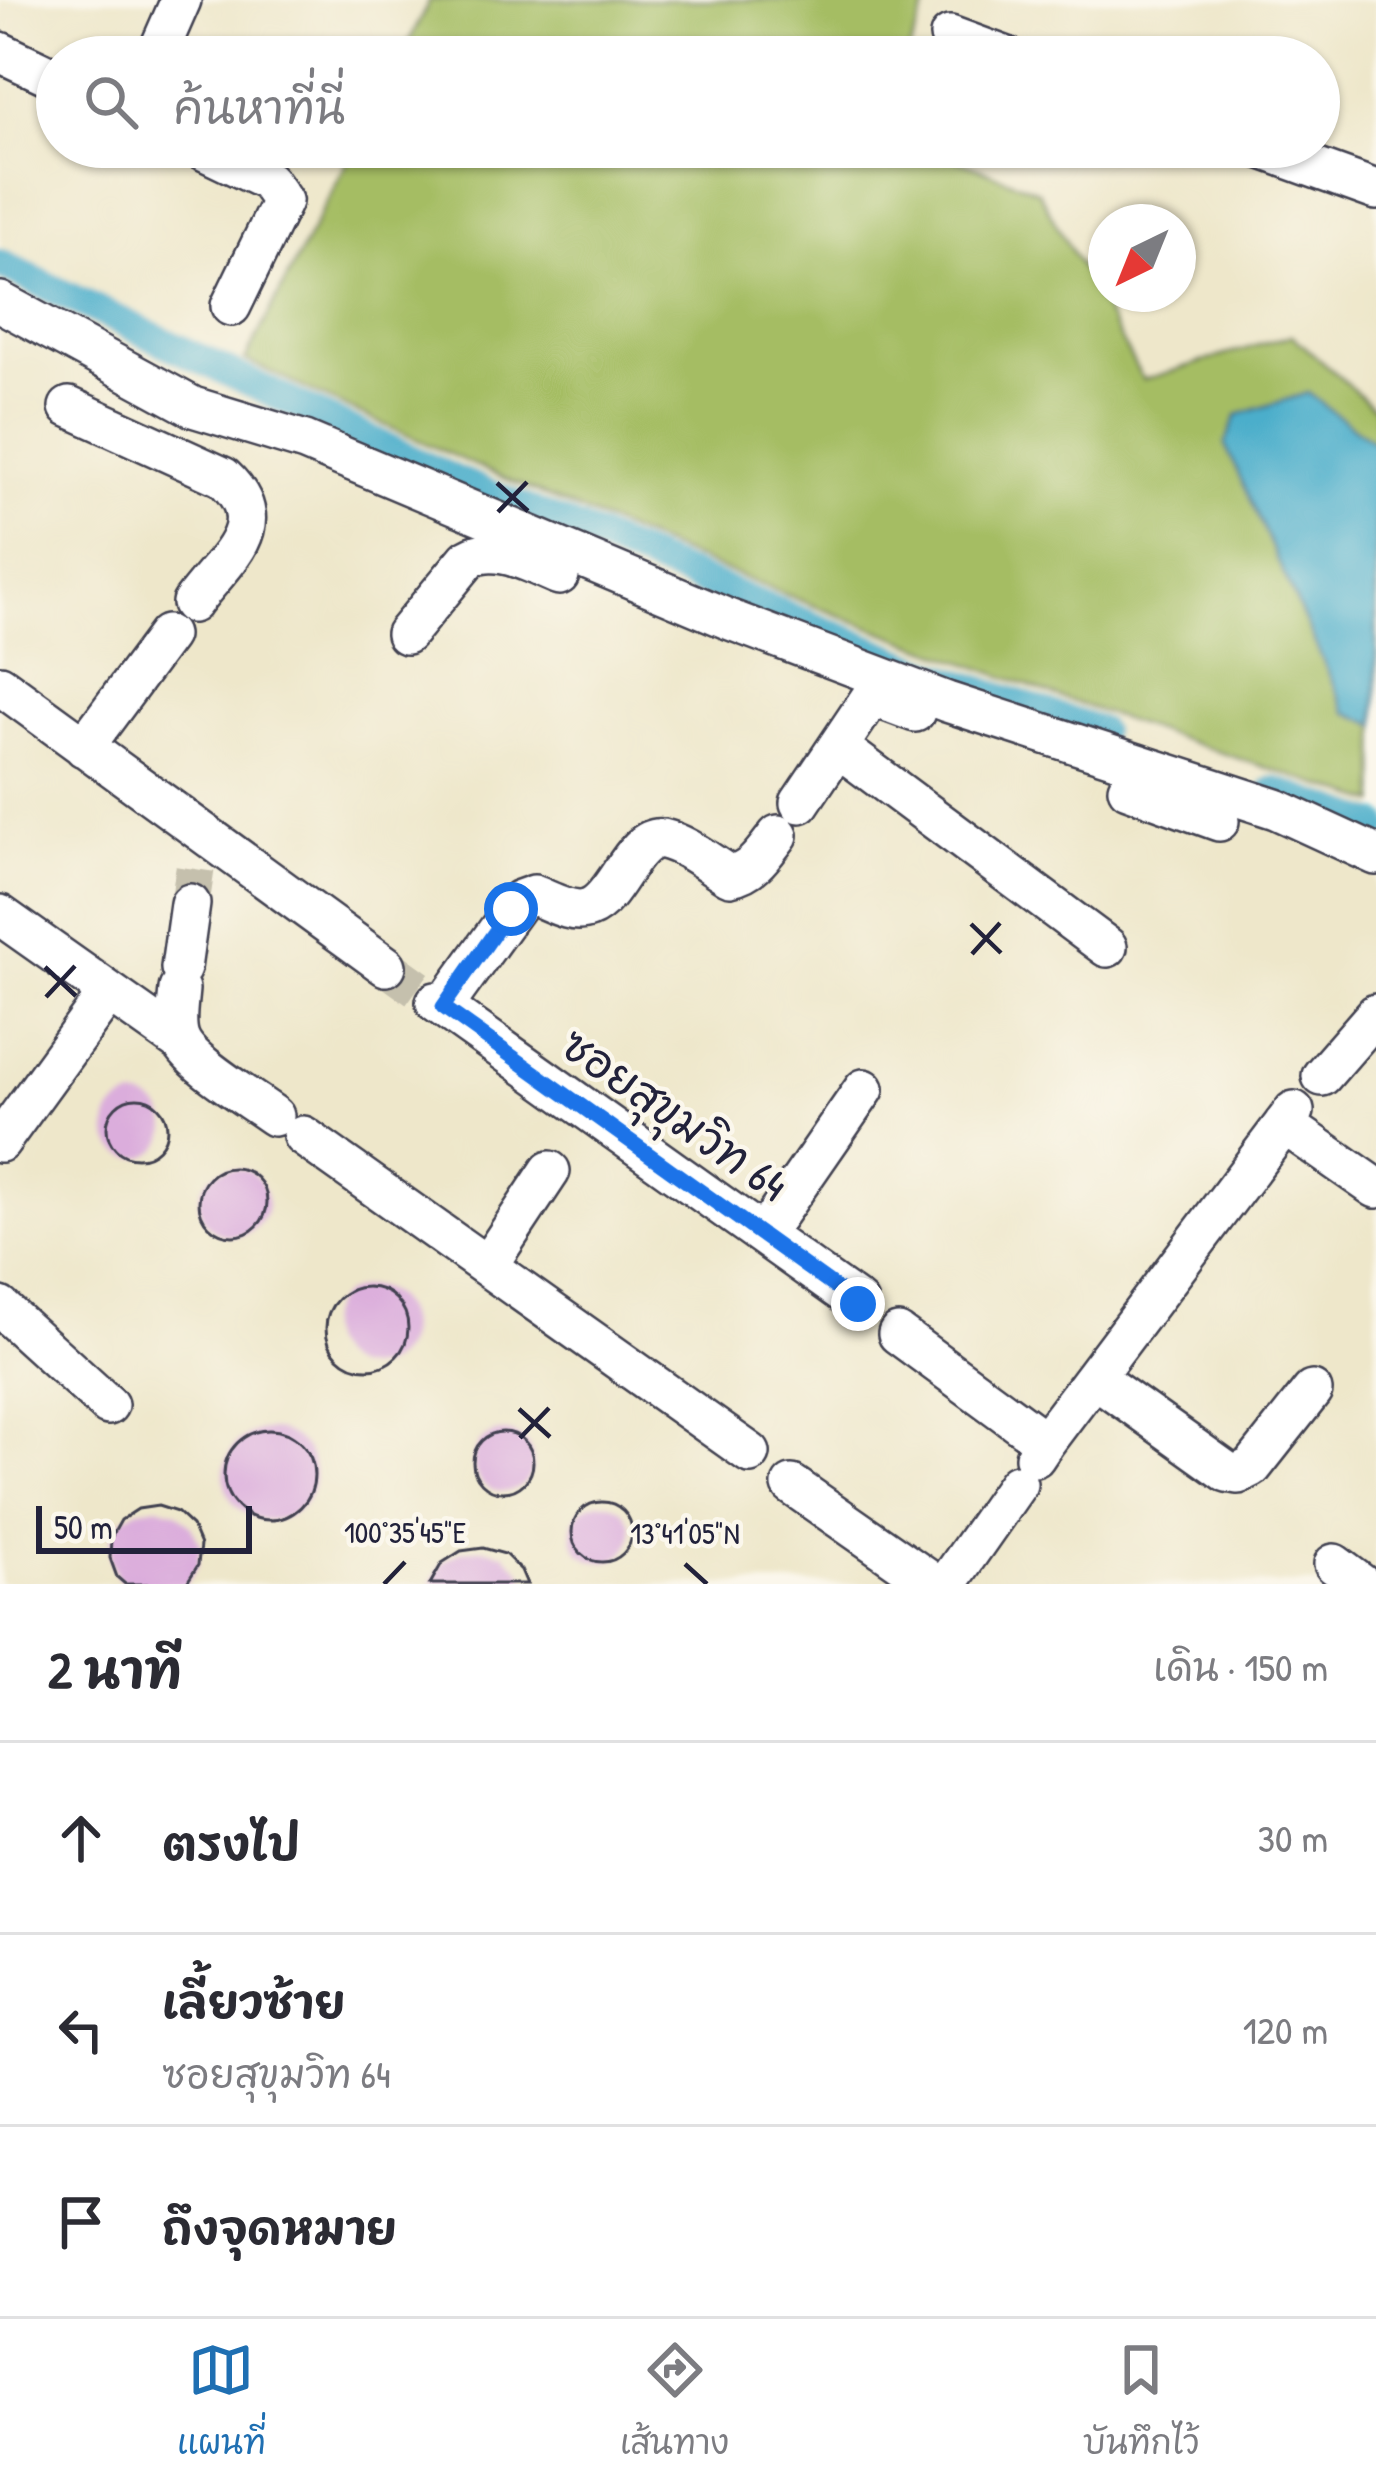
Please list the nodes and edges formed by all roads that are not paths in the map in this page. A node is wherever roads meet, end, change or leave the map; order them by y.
1 (181, 0) edge
2 (165, 36) edge
3 (0, 52) edge
4 (36, 69) edge
5 (245, 168) edge
6 (1315, 168) edge
7 (1376, 190) edge
8 (0, 302) edge
9 (231, 306) dead end
10 (69, 407) dead end
11 (192, 603) dead end
12 (406, 634) dead end
13 (167, 635) dead end
14 (0, 685) edge
15 (872, 696) junction
16 (84, 747) junction
17 (838, 747) junction
18 (1219, 821) dead end
19 (1376, 855) edge
20 (195, 868) junction
21 (0, 915) edge
22 (1107, 947) dead end
23 (386, 966) tunnel mouth
24 (109, 992) junction
25 (1376, 1014) edge
26 (180, 1042) junction
27 (1322, 1076) dead end
28 (864, 1089) dead end
29 (0, 1142) edge
30 (550, 1171) dead end
31 (1376, 1188) edge
32 (763, 1235) junction
33 (487, 1266) junction
34 (858, 1304) dead end
35 (0, 1307) edge
36 (898, 1334) dead end
37 (1094, 1377) junction
38 (1312, 1390) dead end
39 (108, 1405) dead end
40 (750, 1453) dead end
41 (1032, 1461) junction
42 (792, 1485) dead end
43 (934, 1584) edge
44 (947, 1584) edge

1 - 2 street
3 - 4 street
5 - 9 street
6 - 7 street
8 - 19 street
10 - 11 street
12 - 15 street
13 - 16 street
14 - 16 street
15 - 17 street
15 - 18 street
16 - 20 street
17 - 22 street
17 - 32 street, ซอยสุขุมวิท 64
20 - 23 street
20 - 26 street
21 - 24 street
24 - 26 street
24 - 29 street
25 - 27 street
26 - 33 street
28 - 32 street
30 - 33 street
31 - 37 street
32 - 34 street, ซอยสุขุมวิท 64
33 - 40 street
35 - 39 street
36 - 41 street
37 - 38 street
37 - 41 street
41 - 44 street
42 - 43 street

